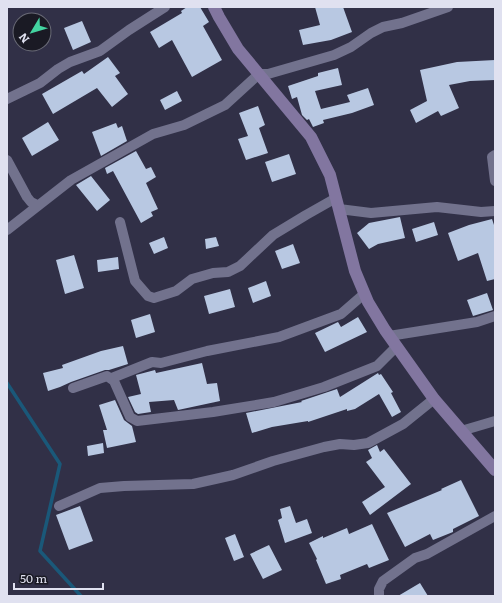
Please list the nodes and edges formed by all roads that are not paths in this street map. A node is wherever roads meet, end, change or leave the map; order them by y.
1 (165, 7) edge
2 (214, 7) edge
3 (448, 7) edge
4 (259, 74) junction
5 (7, 99) edge
6 (495, 155) edge
7 (7, 160) edge
8 (495, 181) edge
9 (338, 204) junction
10 (37, 205) junction
11 (495, 211) edge
12 (120, 222) dead end
13 (7, 230) edge
14 (364, 294) junction
15 (495, 316) edge
16 (389, 336) junction
17 (397, 346) junction
18 (112, 378) junction
19 (73, 388) dead end
20 (434, 399) junction
21 (495, 421) edge
22 (461, 431) junction
23 (495, 470) edge
24 (59, 506) dead end
25 (495, 516) edge
26 (379, 596) edge

1 - 5 street
2 - 4 street
3 - 4 street
4 - 9 street
4 - 10 street
6 - 8 street
7 - 10 street
9 - 11 street
9 - 12 street
9 - 14 street
10 - 13 street
14 - 16 street
14 - 18 street
15 - 16 street
16 - 17 street
17 - 18 street
17 - 20 street
18 - 19 street
20 - 22 street
20 - 24 street
21 - 22 street
22 - 23 street
25 - 26 street

